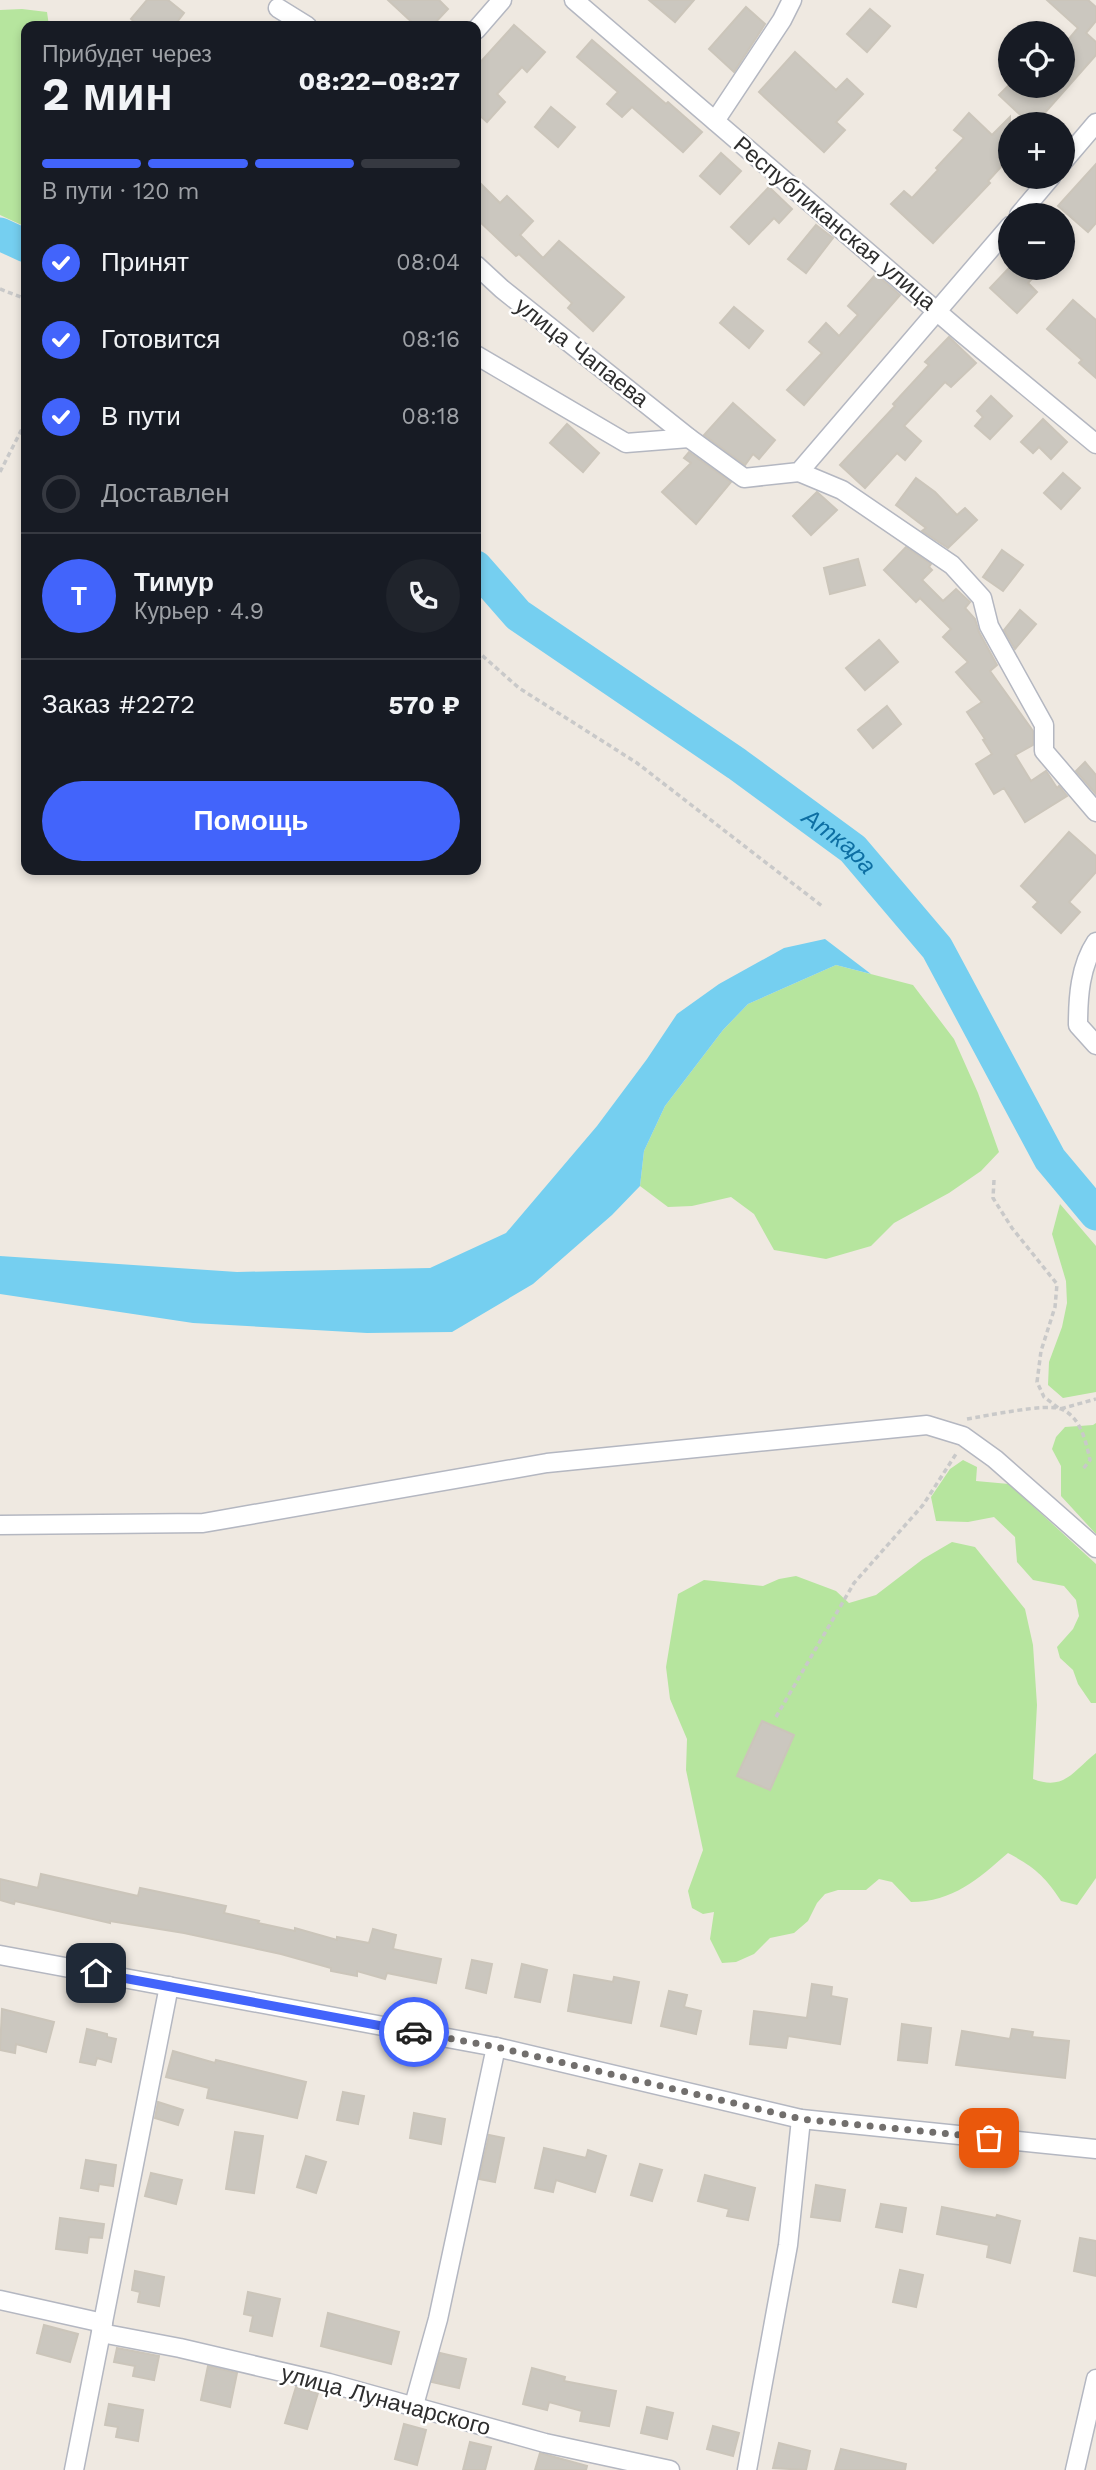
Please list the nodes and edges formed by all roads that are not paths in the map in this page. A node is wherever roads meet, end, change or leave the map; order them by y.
1 (502, 0) edge
2 (574, 0) edge
3 (792, 0) edge
4 (278, 8) dead end
5 (299, 21) edge
6 (481, 24) edge
7 (715, 121) junction
8 (1096, 123) edge
9 (1075, 148) edge
10 (1041, 189) edge
11 (1029, 203) edge
12 (998, 240) edge
13 (481, 270) edge
14 (939, 311) junction
15 (481, 358) edge
16 (689, 438) junction
17 (1096, 444) edge
18 (799, 472) junction
19 (1096, 812) edge
20 (1096, 942) edge
21 (1096, 1045) edge
22 (0, 1525) edge
23 (1096, 1548) edge
24 (0, 1955) edge
25 (169, 1986) junction
26 (496, 2047) junction
27 (801, 2119) junction
28 (1096, 2149) edge
29 (0, 2300) edge
30 (102, 2328) junction
31 (1096, 2379) edge
32 (414, 2405) junction
33 (74, 2470) edge
34 (670, 2470) edge
35 (747, 2470) edge
36 (1076, 2470) edge

1 - 6 street
2 - 7 street, Республиканская улица
3 - 7 street
4 - 5 street
7 - 14 street, Республиканская улица
8 - 9 street
10 - 11 street
12 - 14 street
13 - 16 street, улица Чапаева
14 - 17 street, Республиканская улица
14 - 18 street
15 - 16 street
16 - 18 street, улица Чапаева
18 - 19 street
20 - 21 street
22 - 23 street
24 - 25 street
25 - 26 street
25 - 30 street
26 - 27 street
26 - 32 street
27 - 28 street
27 - 35 street
29 - 30 street, улица Луначарского
30 - 32 street, улица Луначарского
30 - 33 street
31 - 36 street
32 - 34 street, улица Луначарского

